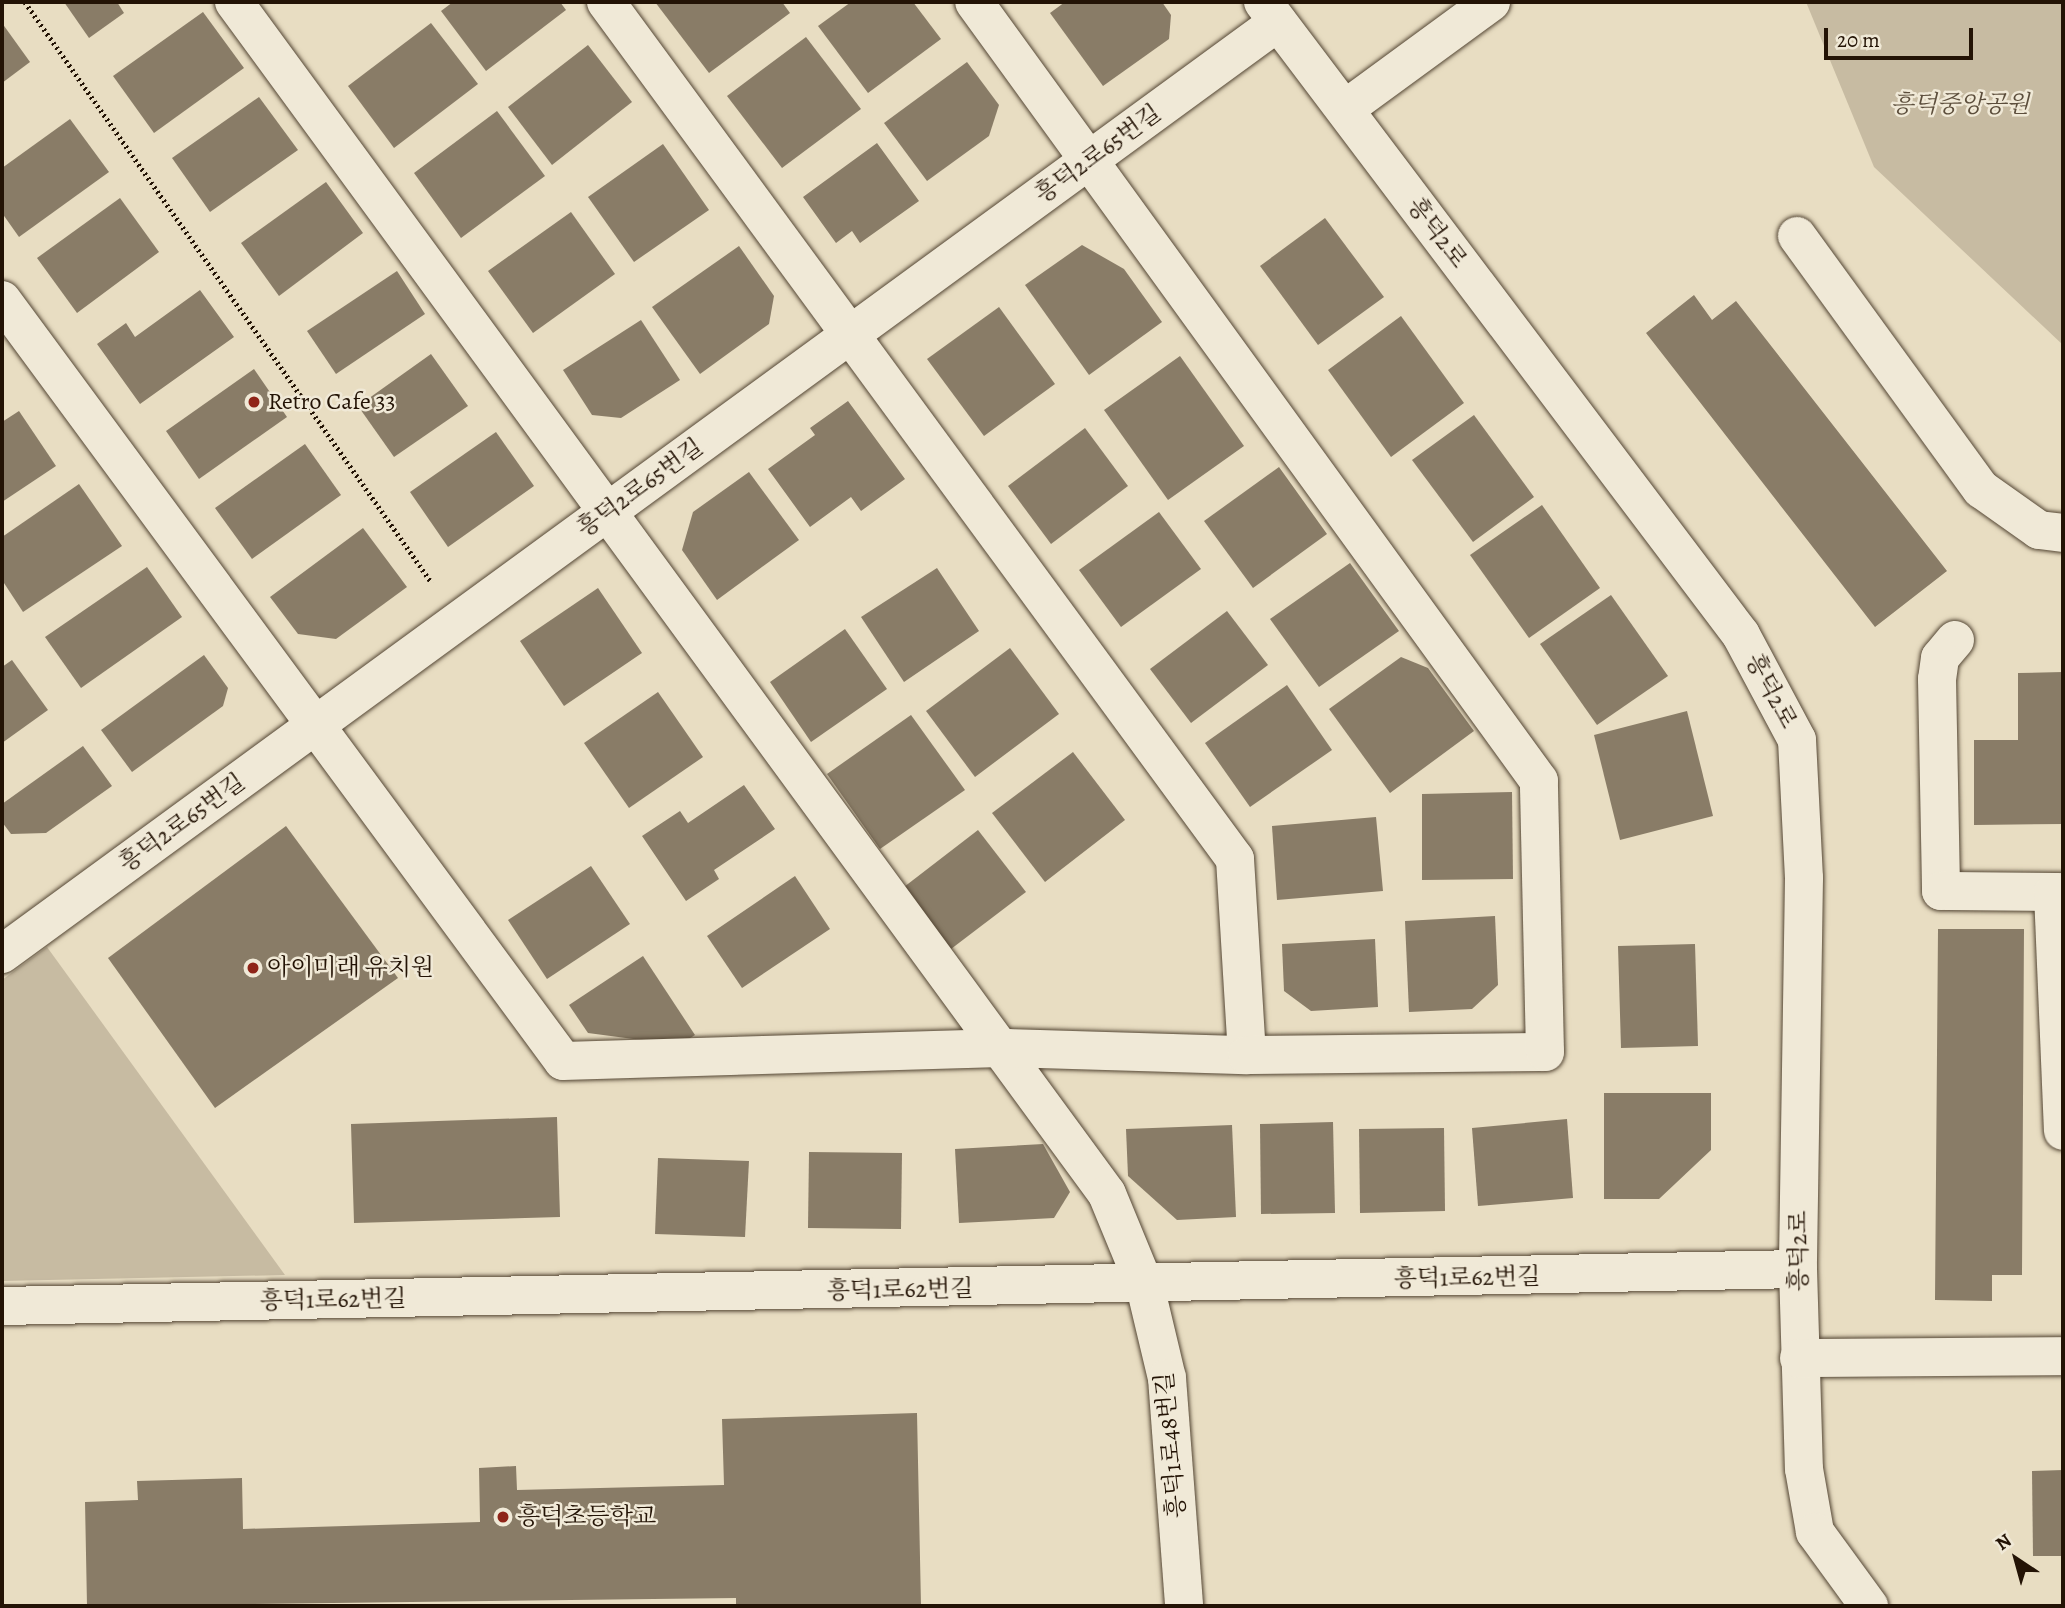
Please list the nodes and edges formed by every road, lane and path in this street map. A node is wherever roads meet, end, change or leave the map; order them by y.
1 (26, 2) edge
2 (234, 2) edge
3 (606, 2) edge
4 (974, 2) edge
5 (1491, 2) edge
6 (1271, 12) edge
7 (1345, 109) junction
8 (1088, 160) junction
9 (1797, 236) dead end
10 (2, 300) edge
11 (852, 334) junction
12 (606, 513) junction
13 (2063, 533) edge
14 (459, 621) junction
15 (1955, 640) dead end
16 (314, 726) junction
17 (2058, 892) edge
18 (7, 940) edge
19 (1006, 1048) junction
20 (1247, 1055) junction
21 (2063, 1131) edge
22 (1798, 1269) junction
23 (1145, 1286) junction
24 (2, 1306) edge
25 (2063, 1356) edge
26 (1799, 1358) junction
27 (1184, 1606) edge
28 (1868, 1606) edge

1 - 14 path
2 - 12 street, 흥덕1로48번길
3 - 11 street
4 - 8 street
5 - 7 street
6 - 7 street, 흥덕2로
6 - 8 street, 흥덕2로65번길
7 - 22 street, 흥덕2로
8 - 11 street, 흥덕2로65번길
8 - 20 street
9 - 13 street
10 - 16 street
11 - 12 street, 흥덕2로65번길
11 - 20 street
12 - 14 street, 흥덕2로65번길
12 - 19 street, 흥덕1로48번길
14 - 16 street, 흥덕2로65번길
15 - 17 street
16 - 18 street, 흥덕2로65번길
16 - 19 street
17 - 21 street
19 - 20 street
19 - 23 street, 흥덕1로48번길
22 - 23 street, 흥덕1로62번길
22 - 26 street, 흥덕2로
23 - 24 street, 흥덕1로62번길
23 - 27 street, 흥덕1로48번길
25 - 26 street
26 - 28 street, 흥덕2로

